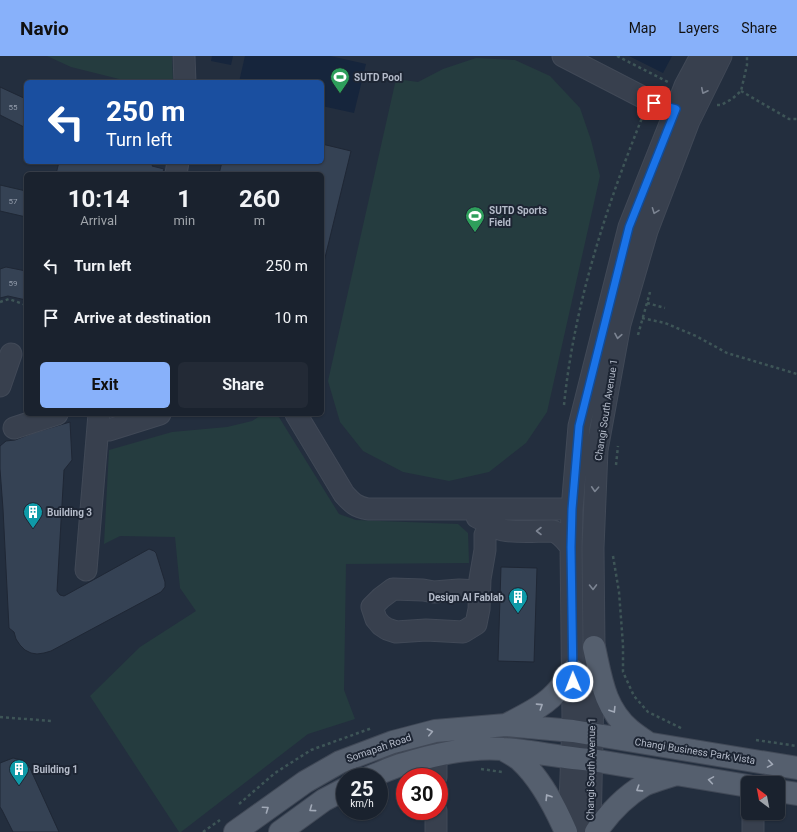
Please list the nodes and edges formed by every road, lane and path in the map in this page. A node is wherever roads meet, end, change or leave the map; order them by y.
1 (184, 56) edge
2 (563, 56) edge
3 (617, 56) edge
4 (700, 56) edge
5 (721, 56) edge
6 (747, 56) edge
7 (186, 80) edge
8 (685, 86) junction
9 (741, 91) junction
10 (696, 105) junction
11 (676, 109) junction
12 (797, 119) edge
13 (651, 289) dead end
14 (0, 302) edge
15 (24, 303) edge
16 (647, 303) junction
17 (665, 308) dead end
18 (623, 315) junction
19 (643, 318) junction
20 (637, 339) dead end
21 (12, 354) dead end
22 (797, 374) edge
23 (0, 386) edge
24 (50, 416) edge
25 (146, 416) edge
26 (297, 416) edge
27 (104, 422) edge
28 (14, 428) dead end
29 (618, 441) dead end
30 (616, 472) dead end
31 (458, 508) junction
32 (572, 509) junction
33 (490, 524) junction
34 (571, 547) junction
35 (613, 556) dead end
36 (86, 570) dead end
37 (479, 591) junction
38 (594, 647) junction
39 (573, 670) junction
40 (0, 717) edge
41 (51, 721) dead end
42 (506, 725) junction
43 (687, 731) dead end
44 (582, 733) junction
45 (750, 740) dead end
46 (649, 744) junction
47 (797, 746) edge
48 (503, 749) junction
49 (436, 755) junction
50 (582, 759) junction
51 (436, 768) edge
52 (474, 768) dead end
53 (797, 768) edge
54 (388, 770) edge
55 (506, 772) dead end
56 (674, 774) junction
57 (741, 785) edge
58 (785, 792) edge
59 (336, 794) edge
60 (797, 794) edge
61 (436, 820) edge
62 (753, 820) edge
63 (234, 832) edge
64 (280, 832) edge
65 (436, 832) edge
66 (567, 832) edge
67 (590, 832) edge
68 (596, 832) edge
69 (753, 832) edge

1 - 7 street
2 - 11 street
3 - 8 path
4 - 8 street, Changi South Avenue 1
5 -> 10 street, Changi South Avenue 1
6 - 9 path
8 - 11 street, Changi South Avenue 1
9 - 10 path
9 - 12 path
10 -> 18 street, Changi South Avenue 1
11 - 32 street, Changi South Avenue 1
13 - 16 path
14 - 15 path
16 - 17 path
16 - 19 path
18 - 19 path
18 -> 38 street, Changi South Avenue 1
19 - 20 path
19 - 22 path
21 - 23 street
24 - 28 street
25 - 27 street
26 - 31 street
27 - 36 street
29 - 30 path
31 - 32 street
31 - 33 street
32 - 34 street, Changi South Avenue 1
34 -> 33 street
33 - 37 street
34 - 39 street, Changi South Avenue 1
35 - 43 path
37 - 37 street
38 - 44 street, Changi South Avenue 1
38 -> 46 main road
42 -> 39 main road
39 - 44 street, Changi South Avenue 1
40 - 41 path
42 - 44 main road, Somapah Road
63 -> 42 main road, Somapah Road
44 - 46 main road, Changi Business Park Vista
44 - 50 street, Changi South Avenue 1
45 - 47 path
46 -> 53 main road, Changi Business Park Vista
48 - 49 main road
48 - 50 main road
66 -> 48 main road
49 - 51 street
49 - 54 main road
50 - 56 main road
50 - 66 street, Changi South Avenue 1
50 - 67 street, Changi South Avenue 1
52 - 55 path
57 -> 56 main road
56 -> 68 main road
58 - 60 main road
59 -> 64 main road
61 - 65 street
62 - 69 street

